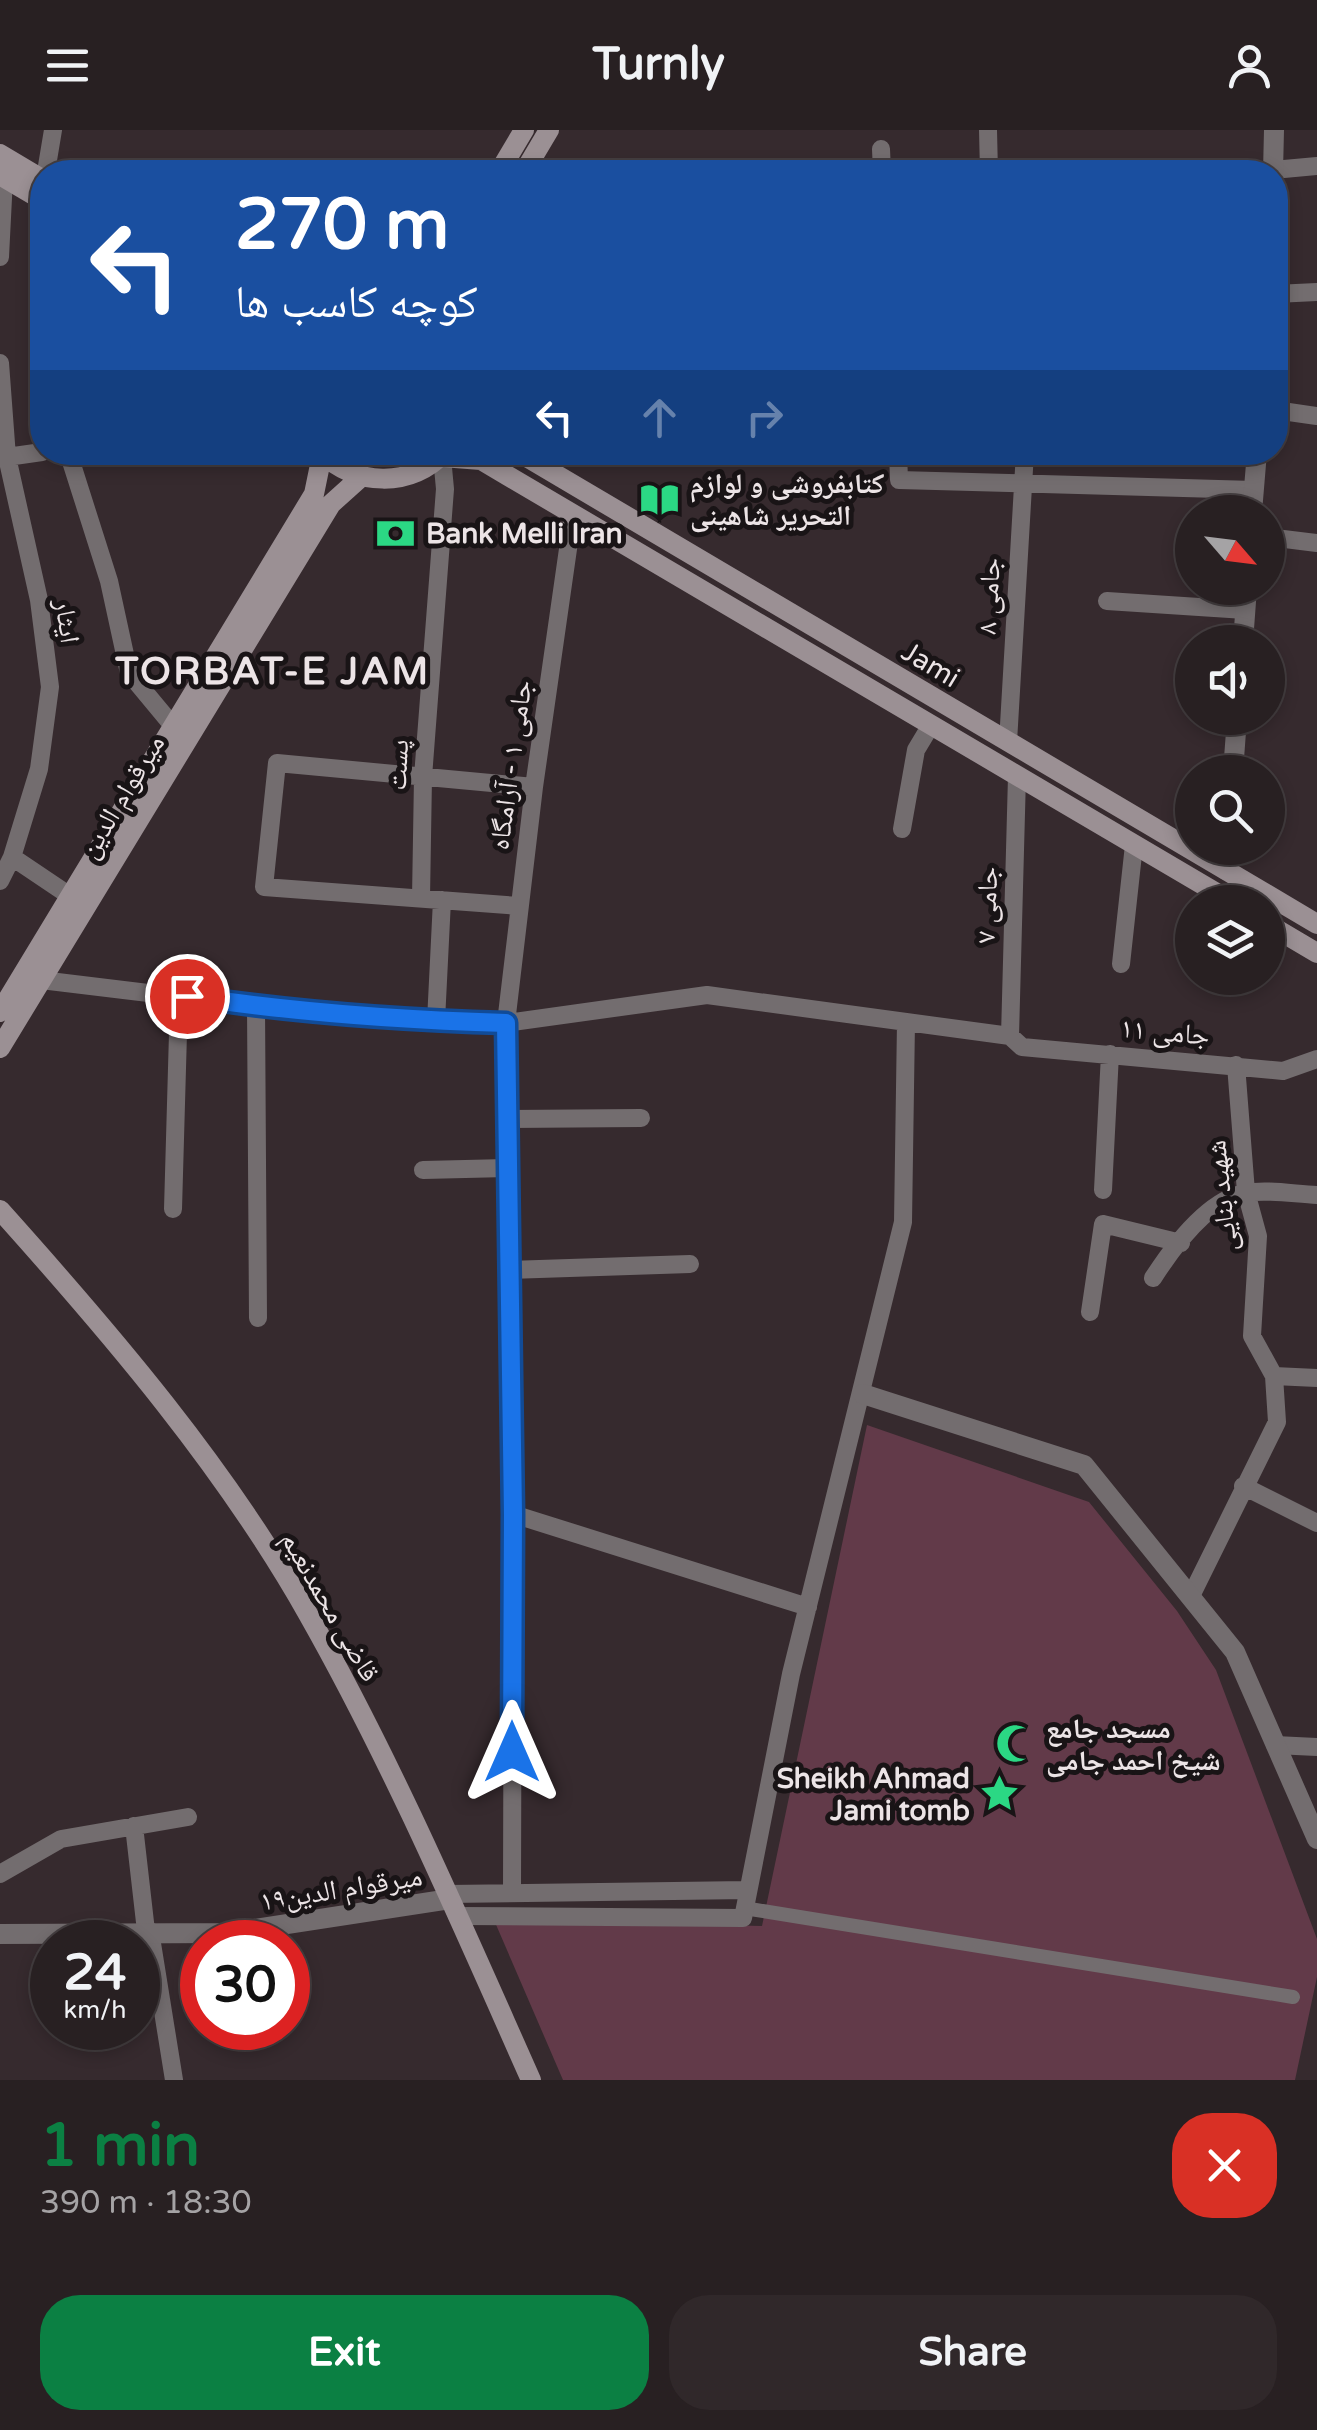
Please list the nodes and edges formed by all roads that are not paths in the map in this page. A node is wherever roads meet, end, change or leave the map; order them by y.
1 (53, 130) edge
2 (524, 130) edge
3 (549, 130) edge
4 (988, 130) edge
5 (1274, 130) edge
6 (881, 149) dead end
7 (0, 154) edge
8 (47, 160) edge
9 (507, 160) edge
10 (531, 160) edge
11 (881, 160) edge
12 (989, 160) edge
13 (1273, 160) edge
14 (1317, 166) edge
15 (30, 169) edge
16 (1288, 169) edge
17 (2, 176) edge
18 (30, 193) edge
19 (0, 257) edge
20 (1317, 292) edge
21 (1288, 293) edge
22 (0, 363) edge
23 (1288, 412) edge
24 (1317, 416) edge
25 (30, 454) edge
26 (7, 457) junction
27 (72, 465) edge
28 (319, 465) edge
29 (336, 465) edge
30 (429, 465) edge
31 (444, 465) edge
32 (490, 465) edge
33 (540, 465) edge
34 (898, 465) edge
35 (1023, 465) edge
36 (1256, 465) edge
37 (361, 477) junction
38 (1022, 483) junction
39 (1254, 490) junction
40 (1254, 495) edge
41 (573, 514) junction
42 (1285, 539) edge
43 (1317, 543) edge
44 (1106, 602) dead end
45 (1245, 605) edge
46 (1245, 610) junction
47 (1244, 625) edge
48 (931, 725) junction
49 (174, 726) junction
50 (1008, 742) junction
51 (1017, 776) junction
52 (423, 777) junction
53 (534, 786) junction
54 (130, 816) junction
55 (902, 829) dead end
56 (1134, 845) junction
57 (12, 857) junction
58 (104, 859) junction
59 (1226, 865) edge
60 (1226, 870) junction
61 (0, 882) edge
62 (1202, 885) edge
63 (1225, 885) edge
64 (70, 896) junction
65 (421, 898) junction
66 (442, 900) junction
67 (519, 906) junction
68 (1317, 924) edge
69 (1285, 934) edge
70 (1317, 953) edge
71 (1121, 964) dead end
72 (41, 980) junction
73 (187, 996) junction
74 (256, 1006) junction
75 (0, 1012) edge
76 (436, 1021) junction
77 (906, 1022) junction
78 (506, 1023) junction
79 (1010, 1036) junction
80 (0, 1048) edge
81 (1110, 1054) junction
82 (1317, 1059) edge
83 (1236, 1065) junction
84 (507, 1118) junction
85 (642, 1118) dead end
86 (507, 1168) junction
87 (423, 1170) dead end
88 (1104, 1190) dead end
89 (1246, 1192) junction
90 (1317, 1194) edge
91 (172, 1209) dead end
92 (0, 1210) edge
93 (1180, 1243) junction
94 (690, 1264) dead end
95 (510, 1270) junction
96 (1153, 1278) dead end
97 (1090, 1312) dead end
98 (258, 1318) dead end
99 (1274, 1376) junction
100 (1317, 1378) edge
101 (863, 1394) junction
102 (1243, 1486) junction
103 (513, 1514) junction
104 (1317, 1522) edge
105 (1191, 1596) junction
106 (808, 1607) junction
107 (1275, 1745) junction
108 (1317, 1747) edge
109 (188, 1817) dead end
110 (134, 1826) junction
111 (1317, 1839) edge
112 (0, 1874) edge
113 (512, 1893) junction
114 (452, 1903) junction
115 (745, 1905) junction
116 (147, 1920) edge
117 (160, 1931) edge
118 (30, 1933) edge
119 (0, 1934) edge
120 (1294, 1996) dead end
121 (160, 2000) edge
122 (174, 2080) edge
123 (531, 2080) edge

1 - 8 street
2 - 9 main road
3 - 10 main road
4 - 12 street
5 - 13 street
6 - 11 street
7 - 15 main road
14 - 16 street
17 - 18 main road
17 - 19 street
20 - 21 street
22 - 26 street, ایثار
23 - 24 street
25 - 26 street
26 - 57 street, ایثار
27 - 49 street
28 - 49 main road, میرقوام الدین
29 - 37 main road
30 - 37 main road
31 - 52 street, پست
32 - 41 main road, Jami
33 - 50 main road, Jami
34 - 38 street
35 - 38 street, جامی ۸
36 - 39 street
37 - 54 main road, میرقوام الدین
38 - 39 street
38 - 50 street, جامی ۸
39 - 40 street
41 - 48 main road, Jami
41 - 53 street, جامی ۱ - آرامگاه
42 - 43 street
44 - 46 street
45 - 46 street
46 - 47 street
48 - 51 main road, Jami
48 - 55 street
49 - 54 main road, میرقوام الدین
50 - 60 main road, Jami
51 - 56 main road, Jami
51 - 79 street, جامی ۷
52 - 53 street
52 - 65 street, پست
52 - 65 street
53 - 67 street, جامی ۱ - آرامگاه
54 - 58 main road, میرقوام الدین
56 - 62 main road, Jami
56 - 71 street
57 - 61 street, ایثار
57 - 64 street
58 - 64 main road, میرقوام الدین
58 - 72 main road, میرقوام الدین
59 - 60 street
60 - 63 main road
60 - 68 main road, Jami
64 - 75 main road, میرقوام الدین
65 - 66 street
66 - 67 street
66 - 76 street
67 - 78 street, جامی ۱ - آرامگاه
69 - 70 main road
72 - 73 street, جامی ۱۱
72 - 80 main road, میرقوام الدین
73 - 74 street, جامی ۱۱
73 - 91 street
74 - 76 street, جامی ۱۱
74 - 98 street
76 - 78 street, جامی ۱۱
77 - 78 street, جامی ۱۱
77 - 79 street, جامی ۱۱
77 - 101 street
78 - 84 street, جامی ۱ - آرامگاه
79 - 81 street, جامی ۱۱
81 - 83 street, جامی ۱۱
81 - 88 street
82 - 83 street, جامی ۱۱
83 - 89 street, شهید بنایی
84 - 85 street
84 - 86 street, جامی ۱ - آرامگاه
86 - 87 street
86 - 95 street, جامی ۱ - آرامگاه
89 - 90 street
89 - 93 street
89 - 99 street, شهید بنایی
92 - 114 main road, قاضی محمدنعیم
93 - 96 street
93 - 97 street
94 - 95 street
95 - 103 street, جامی ۱ - آرامگاه
99 - 100 street
99 - 102 street, شهید بنایی
101 - 105 street
101 - 106 street
102 - 104 street
102 - 105 street, شهید بنایی
103 - 106 street
103 - 113 street, جامی ۱ - آرامگاه
105 - 107 street
106 - 115 street
107 - 108 street
107 - 111 street
109 - 110 street
110 - 112 street
110 - 116 street
113 - 114 street
113 - 115 street
114 - 115 street
114 - 117 street, میرقوام الدین۱۹
114 - 123 main road, قاضی محمدنعیم
115 - 120 street
118 - 119 street, میرقوام الدین۱۹
121 - 122 street

